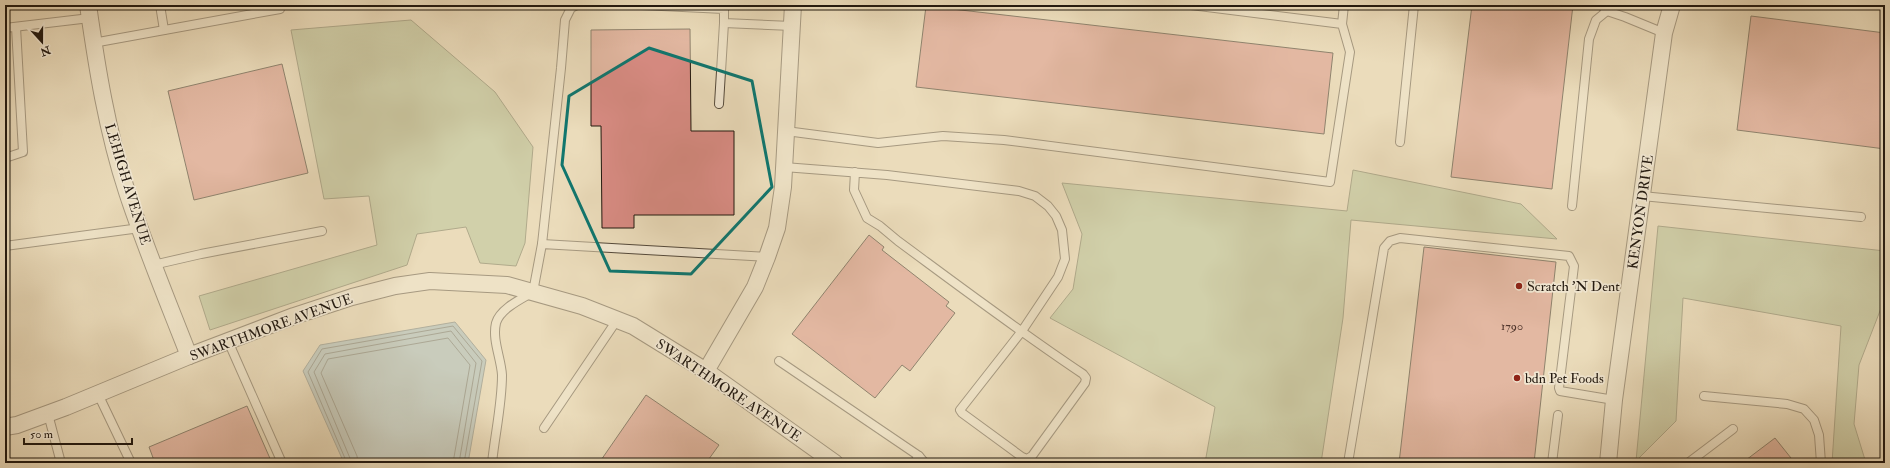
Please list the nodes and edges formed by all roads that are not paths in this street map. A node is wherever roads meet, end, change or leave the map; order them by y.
1 (160, 5) edge
2 (280, 5) edge
3 (577, 5) edge
4 (641, 5) edge
5 (793, 5) edge
6 (1191, 5) edge
7 (1344, 5) edge
8 (1414, 5) edge
9 (1601, 5) edge
10 (1672, 5) edge
11 (89, 11) edge
12 (1607, 12) junction
13 (724, 23) junction
14 (1342, 24) junction
15 (792, 26) junction
16 (16, 27) junction
17 (5, 28) edge
18 (164, 30) junction
19 (1664, 33) junction
20 (93, 43) junction
21 (720, 104) dead end
22 (786, 131) junction
23 (1400, 142) dead end
24 (5, 158) edge
25 (784, 167) junction
26 (856, 172) junction
27 (1642, 196) junction
28 (1572, 206) dead end
29 (1860, 217) dead end
30 (140, 228) junction
31 (322, 231) dead end
32 (542, 244) junction
33 (5, 246) edge
34 (767, 257) junction
35 (153, 265) junction
36 (533, 292) junction
37 (617, 320) junction
38 (1022, 330) junction
39 (228, 341) junction
40 (189, 356) junction
41 (779, 361) dead end
42 (706, 371) junction
43 (98, 394) junction
44 (1704, 396) dead end
45 (1614, 400) junction
46 (48, 414) junction
47 (1558, 415) dead end
48 (5, 427) edge
49 (544, 428) dead end
50 (1734, 429) dead end
51 (917, 459) edge
52 (61, 463) edge
53 (131, 463) edge
54 (282, 463) edge
55 (492, 463) edge
56 (835, 463) edge
57 (925, 463) edge
58 (1348, 463) edge
59 (1552, 463) edge
60 (1608, 463) edge
61 (1688, 463) edge
62 (1821, 463) edge

1 - 18 lane
2 - 18 lane
3 - 32 lane
4 - 13 lane
5 - 15 street
6 - 14 lane
7 - 14 lane
8 - 23 lane
9 - 12 lane
10 - 19 street, KENYON DRIVE
11 - 16 lane
11 - 20 street, LEHIGH AVENUE
12 - 19 lane
12 - 28 lane
13 - 15 lane
13 - 21 lane
14 - 22 lane
15 - 22 street
16 - 17 lane
16 - 24 lane
18 - 20 lane
19 - 27 street, KENYON DRIVE
20 - 30 street, LEHIGH AVENUE
22 - 25 street
25 - 26 lane
25 - 34 street
26 - 38 lane
26 - 38 lane
27 - 29 lane
27 - 45 street, KENYON DRIVE
30 - 33 lane
30 - 35 street, LEHIGH AVENUE
31 - 35 lane
32 - 34 lane
32 - 36 lane
34 - 42 street
35 - 40 street, LEHIGH AVENUE
36 - 37 street, SWARTHMORE AVENUE
36 - 39 street, SWARTHMORE AVENUE
36 - 55 lane
37 - 42 street, SWARTHMORE AVENUE
37 - 49 lane
38 - 38 lane
39 - 40 street, SWARTHMORE AVENUE
39 - 54 lane
40 - 43 street, SWARTHMORE AVENUE
41 - 51 lane
42 - 56 street, SWARTHMORE AVENUE
43 - 46 street, SWARTHMORE AVENUE
43 - 53 lane
44 - 62 lane
45 - 58 lane
45 - 60 street, KENYON DRIVE
46 - 48 street, SWARTHMORE AVENUE
46 - 52 lane
47 - 59 lane
50 - 61 lane
51 - 57 lane

